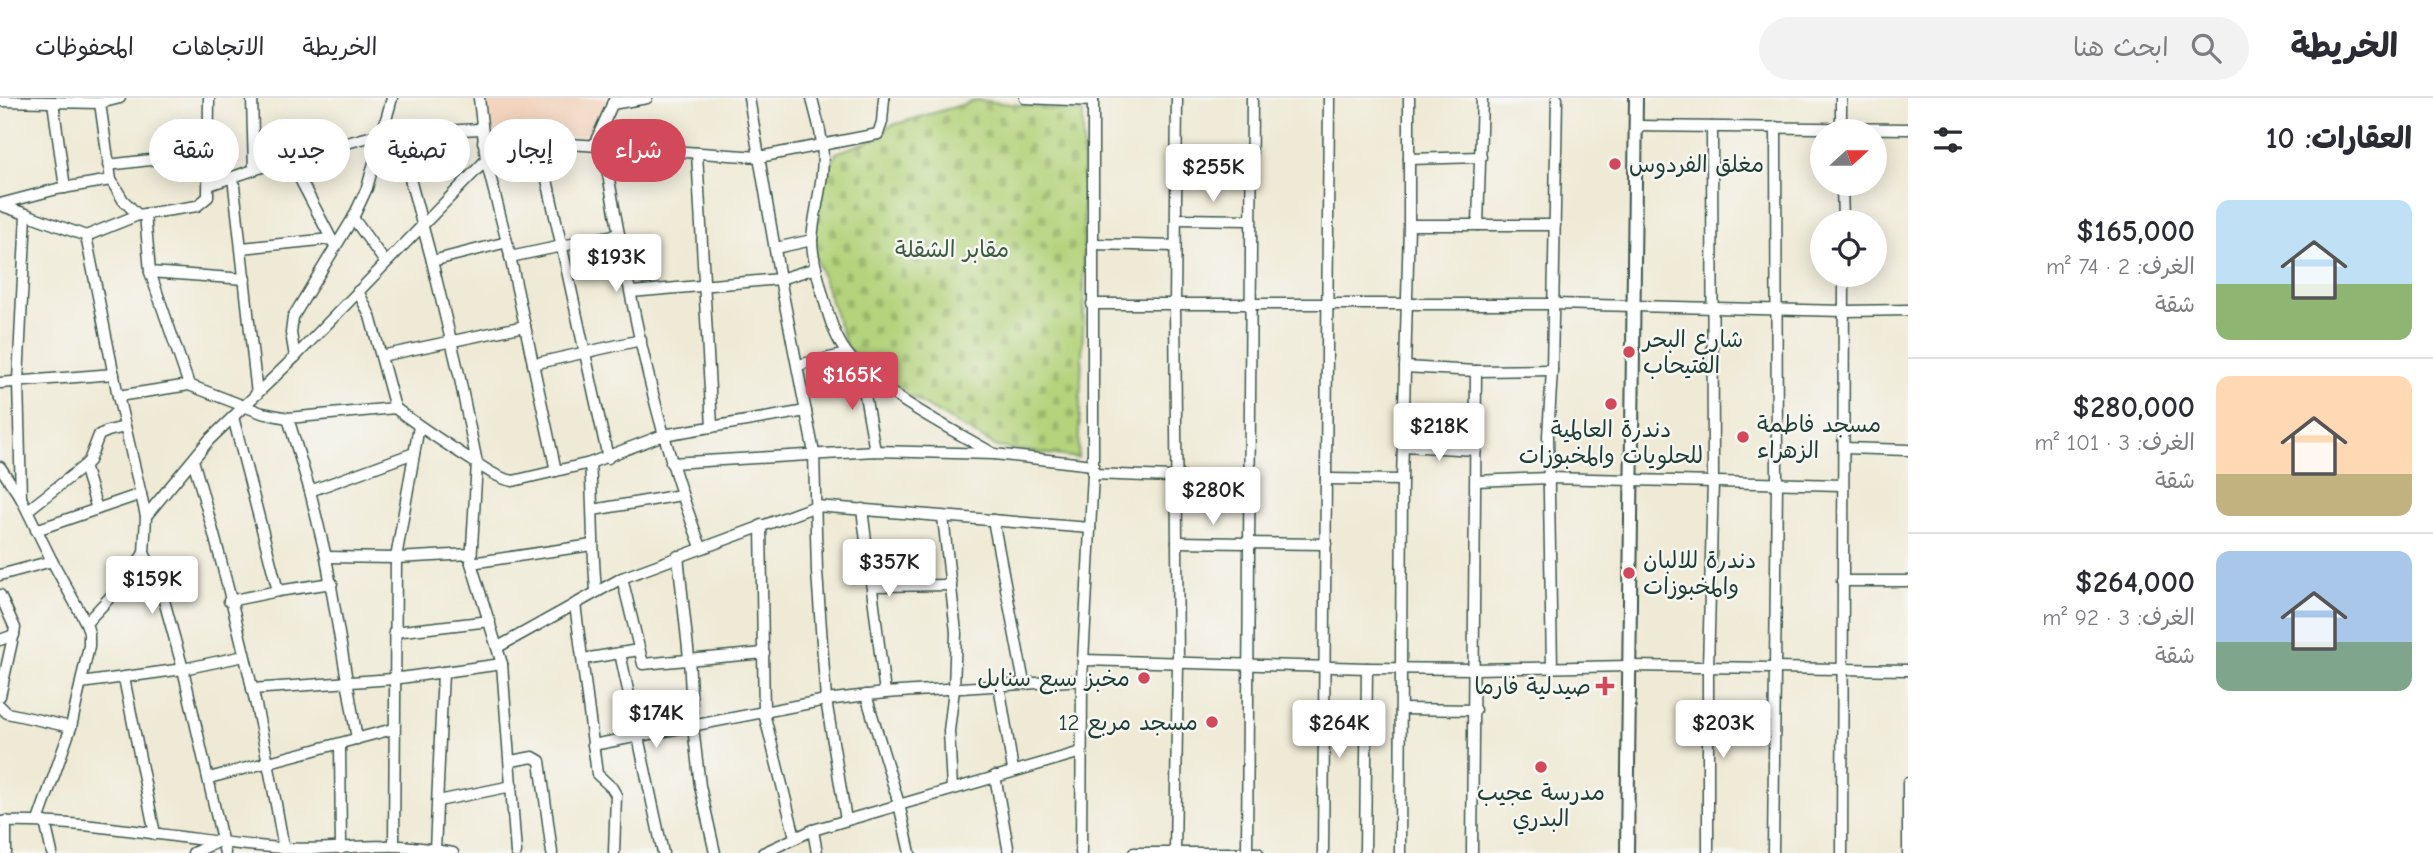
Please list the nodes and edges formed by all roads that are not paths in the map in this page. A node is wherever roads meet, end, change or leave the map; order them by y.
1 (120, 98) edge
2 (209, 98) edge
3 (252, 98) edge
4 (392, 98) edge
5 (479, 98) edge
6 (647, 98) edge
7 (749, 98) edge
8 (812, 98) edge
9 (884, 98) edge
10 (1025, 98) edge
11 (1177, 98) edge
12 (1252, 98) edge
13 (1329, 98) edge
14 (1409, 98) edge
15 (1482, 98) edge
16 (1557, 98) edge
17 (1636, 98) edge
18 (1841, 98) edge
19 (70, 100) edge
20 (1093, 100) edge
21 (0, 101) edge
22 (614, 101) edge
23 (53, 102) junction
24 (100, 103) junction
25 (209, 119) edge
26 (386, 119) edge
27 (608, 119) edge
28 (1841, 119) edge
29 (1635, 126) junction
30 (1712, 127) junction
31 (1776, 127) junction
32 (481, 129) junction
33 (1810, 129) edge
34 (1887, 129) edge
35 (1908, 129) edge
36 (470, 130) edge
37 (253, 134) edge
38 (483, 142) joint
39 (822, 145) junction
40 (484, 148) edge
41 (686, 152) edge
42 (697, 153) junction
43 (759, 157) junction
44 (1481, 157) junction
45 (1409, 159) junction
46 (149, 160) edge
47 (484, 162) edge
48 (108, 165) junction
49 (111, 180) junction
50 (218, 182) edge
51 (234, 182) edge
52 (301, 182) edge
53 (369, 182) edge
54 (411, 182) edge
55 (492, 182) edge
56 (548, 182) edge
57 (607, 182) edge
58 (209, 185) joint
59 (65, 188) junction
60 (0, 205) edge
61 (26, 214) junction
62 (141, 214) junction
63 (353, 218) junction
64 (1176, 219) junction
65 (1250, 220) junction
66 (423, 224) junction
67 (1409, 225) junction
68 (1478, 225) junction
69 (1555, 226) junction
70 (619, 234) junction
71 (86, 236) junction
72 (812, 240) junction
73 (507, 242) junction
74 (333, 243) junction
75 (1092, 244) junction
76 (562, 245) junction
77 (1175, 246) junction
78 (242, 247) junction
79 (776, 248) junction
80 (510, 257) junction
81 (432, 261) junction
82 (385, 262) junction
83 (816, 268) junction
84 (150, 272) junction
85 (245, 279) junction
86 (780, 279) junction
87 (703, 286) junction
88 (1844, 287) edge
89 (358, 291) junction
90 (631, 292) junction
91 (1092, 304) junction
92 (1175, 304) junction
93 (1249, 304) junction
94 (1329, 304) junction
95 (1407, 304) junction
96 (1553, 304) junction
97 (1633, 307) junction
98 (1714, 308) junction
99 (1775, 308) junction
100 (1908, 310) edge
101 (1845, 311) junction
102 (525, 326) junction
103 (640, 340) junction
104 (451, 341) junction
105 (585, 353) junction
106 (847, 354) junction
107 (381, 356) junction
108 (295, 357) junction
109 (533, 364) junction
110 (797, 365) junction
111 (860, 367) junction
112 (1405, 367) junction
113 (1552, 370) junction
114 (1476, 371) junction
115 (114, 374) junction
116 (18, 382) junction
117 (0, 383) edge
118 (189, 385) junction
119 (257, 394) junction
120 (118, 396) junction
121 (245, 406) junction
122 (395, 408) junction
123 (806, 411) junction
124 (233, 416) junction
125 (288, 418) junction
126 (419, 426) junction
127 (712, 426) junction
128 (125, 427) junction
129 (663, 435) junction
130 (1404, 446) junction
131 (1844, 448) junction
132 (1476, 450) junction
133 (1908, 450) edge
134 (875, 451) junction
135 (414, 453) junction
136 (814, 453) junction
137 (994, 454) junction
138 (608, 458) junction
139 (192, 460) junction
140 (477, 463) junction
141 (590, 463) junction
142 (671, 463) junction
143 (84, 466) junction
144 (0, 467) edge
145 (1093, 470) junction
146 (556, 471) junction
147 (1177, 477) junction
148 (1549, 478) junction
149 (1326, 479) junction
150 (1631, 479) junction
151 (1250, 480) junction
152 (1402, 480) junction
153 (1476, 481) junction
154 (1713, 481) junction
155 (1777, 482) junction
156 (1842, 485) junction
157 (310, 491) junction
158 (141, 494) junction
159 (681, 495) junction
160 (21, 498) junction
161 (816, 506) junction
162 (97, 509) junction
163 (862, 509) junction
164 (28, 510) junction
165 (593, 510) junction
166 (146, 516) junction
167 (943, 517) junction
168 (993, 520) junction
169 (761, 525) junction
170 (1090, 528) junction
171 (36, 530) junction
172 (1249, 541) junction
173 (1177, 542) junction
174 (1326, 544) junction
175 (592, 545) junction
176 (701, 547) junction
177 (144, 553) junction
178 (678, 556) junction
179 (326, 557) junction
180 (396, 558) junction
181 (471, 559) junction
182 (51, 561) junction
183 (0, 575) edge
184 (622, 578) junction
185 (1842, 581) junction
186 (1908, 581) edge
187 (332, 583) junction
188 (951, 585) junction
189 (872, 586) junction
190 (278, 590) junction
191 (596, 590) junction
192 (0, 595) edge
193 (229, 601) junction
194 (575, 604) junction
195 (490, 621) junction
196 (86, 623) junction
197 (394, 632) junction
198 (14, 635) junction
199 (0, 640) edge
200 (498, 647) junction
201 (639, 650) junction
202 (620, 653) junction
203 (764, 653) junction
204 (244, 656) junction
205 (689, 658) junction
206 (583, 659) junction
207 (1083, 660) junction
208 (1178, 663) junction
209 (502, 664) junction
210 (1250, 666) junction
211 (1629, 666) junction
212 (1325, 667) junction
213 (1552, 667) junction
214 (1708, 667) junction
215 (1367, 668) junction
216 (1402, 668) junction
217 (1776, 668) junction
218 (183, 669) junction
219 (1475, 669) junction
220 (1842, 669) junction
221 (1908, 670) edge
222 (443, 672) junction
223 (124, 678) junction
224 (394, 679) junction
225 (1082, 680) junction
226 (348, 681) junction
227 (81, 683) junction
228 (1024, 683) junction
229 (999, 685) junction
230 (252, 689) junction
231 (954, 689) junction
232 (885, 693) junction
233 (866, 695) junction
234 (0, 696) edge
235 (826, 700) junction
236 (0, 706) edge
237 (1401, 709) junction
238 (1475, 710) junction
239 (764, 713) junction
240 (71, 727) junction
241 (693, 727) junction
242 (393, 729) junction
243 (637, 737) junction
244 (357, 739) junction
245 (340, 744) junction
246 (593, 745) junction
247 (1080, 752) junction
248 (511, 761) junction
249 (270, 762) junction
250 (1013, 771) junction
251 (995, 776) junction
252 (209, 778) junction
253 (1908, 783) edge
254 (512, 786) junction
255 (952, 789) junction
256 (439, 801) junction
257 (899, 804) junction
258 (846, 820) junction
259 (3, 821) edge
260 (42, 821) junction
261 (813, 830) junction
262 (155, 834) junction
263 (795, 837) junction
264 (221, 846) edge
265 (388, 848) edge
266 (284, 849) junction
267 (341, 849) junction
268 (435, 850) junction
269 (325, 851) edge
270 (1005, 852) edge
271 (6, 853) edge
272 (52, 853) edge
273 (193, 853) edge
274 (453, 853) edge
275 (516, 853) edge
276 (552, 853) edge
277 (614, 853) edge
278 (663, 853) edge
279 (715, 853) edge
280 (763, 853) edge
281 (817, 853) edge
282 (910, 853) edge
283 (1081, 853) edge
284 (1134, 853) edge
285 (1175, 853) edge
286 (1247, 853) edge
287 (1258, 853) edge
288 (1323, 853) edge
289 (1365, 853) edge
290 (1401, 853) edge
291 (1472, 853) edge
292 (1627, 853) edge
293 (1708, 853) edge
294 (1773, 853) edge
295 (1842, 853) edge
296 (1908, 853) edge

1 - 24 street
2 - 25 street
3 - 37 street
4 - 26 street
5 - 32 street
6 - 22 street
7 - 43 street
8 - 39 street
9 - 39 street
10 - 20 street
11 - 64 street
12 - 65 street
13 - 94 street
14 - 45 street
15 - 44 street
16 - 69 street
17 - 29 street
18 - 28 street
19 - 23 street
19 - 24 street
20 - 75 street
21 - 23 street
22 - 27 street
23 - 59 street
24 - 48 street
29 - 30 street
29 - 97 street
30 - 31 street
30 - 98 street
31 - 33 street
31 - 99 street
32 - 36 street
32 - 38 street
34 - 35 street
38 - 40 street
39 - 43 street
39 - 72 street
41 - 42 street
42 - 43 street
42 - 87 street
43 - 79 street
44 - 45 street
44 - 68 street
45 - 67 street
46 - 48 street
47 - 66 street
48 - 49 street
49 - 59 street
49 - 62 street
50 - 58 street
51 - 78 street
52 - 74 street
53 - 63 street
54 - 66 street
55 - 73 street
56 - 76 street
57 - 70 street
58 - 62 street
59 - 60 street
60 - 61 street
61 - 71 street
61 - 116 street
62 - 71 street
62 - 84 street
63 - 74 street
63 - 82 street
64 - 65 street
64 - 77 street
65 - 93 street
66 - 81 street
66 - 82 street
67 - 68 street
67 - 95 street
68 - 69 street
69 - 96 street
70 - 76 street
70 - 90 street
71 - 115 street
72 - 79 street
72 - 83 street
73 - 80 street
73 - 81 street
74 - 78 street
74 - 108 street
75 - 77 street
75 - 91 street
76 - 80 street
76 - 105 street
77 - 92 street
78 - 85 street
79 - 86 street
80 - 102 street
81 - 104 street
82 - 89 street
83 - 86 street
83 - 106 street
84 - 85 street
84 - 118 street
85 - 119 street
86 - 87 street
86 - 110 street
87 - 90 street
87 - 127 street
88 - 101 street
89 - 107 street
89 - 108 street
90 - 103 street
91 - 92 street
91 - 145 street
92 - 93 street
92 - 147 street
93 - 94 street
93 - 151 street
94 - 95 street
94 - 149 street
95 - 96 street
95 - 112 street
96 - 97 street
96 - 113 street
97 - 98 street
97 - 150 street
98 - 99 street
98 - 154 street
99 - 101 street
99 - 155 street
100 - 101 street
101 - 131 street
102 - 104 street
102 - 109 street
103 - 105 street
103 - 129 street
104 - 107 street
104 - 140 street
105 - 109 street
105 - 138 street
106 - 110 street
106 - 111 street
107 - 122 street
108 - 119 street
109 - 146 street
110 - 123 street
111 - 134 street
111 - 137 street
112 - 114 street
112 - 130 street
113 - 114 street
113 - 148 street
114 - 132 street
115 - 116 street
115 - 120 street
116 - 117 street
116 - 160 street
118 - 120 street
118 - 121 street
119 - 121 street
120 - 128 street
121 - 124 street
121 - 125 street
122 - 125 street
122 - 126 street
123 - 127 street
123 - 136 street
124 - 139 street
124 - 190 street
125 - 157 street
126 - 135 street
126 - 140 street
127 - 129 street
128 - 143 street
128 - 158 street
129 - 138 street
129 - 142 street
130 - 132 street
130 - 152 street
131 - 133 street
131 - 156 street
132 - 153 street
134 - 136 street
134 - 137 street
135 - 157 street
135 - 180 street
136 - 142 street
136 - 161 street
137 - 145 street
138 - 141 street
139 - 166 street
139 - 193 street
140 - 146 street
140 - 181 street
141 - 146 street
141 - 165 street
142 - 159 street
143 - 162 street
143 - 164 street
144 - 160 street
145 - 147 street
145 - 170 street
147 - 151 street
147 - 173 street
148 - 150 street
148 - 153 street
148 - 213 street
149 - 152 street
149 - 174 street
150 - 154 street
150 - 211 street
151 - 172 street
152 - 216 street
153 - 219 street
154 - 155 street
154 - 214 street
155 - 156 street
155 - 217 street
156 - 185 street
157 - 179 street
158 - 162 street
158 - 166 street
159 - 165 street
159 - 176 street
160 - 164 street
161 - 163 street
161 - 169 street
161 - 235 street
162 - 171 street
163 - 167 street
163 - 189 street
164 - 171 street
165 - 175 street
166 - 177 street
167 - 168 street
167 - 188 street
168 - 170 street
168 - 228 street
169 - 176 street
169 - 203 street
170 - 207 street
171 - 182 street
172 - 173 street
172 - 174 street
172 - 210 street
173 - 208 street
174 - 212 street
175 - 181 street
175 - 191 street
176 - 178 street
177 - 196 street
177 - 218 street
178 - 184 street
178 - 205 street
179 - 180 street
179 - 187 street
180 - 181 street
180 - 197 street
181 - 195 street
182 - 183 street
182 - 196 street
184 - 191 street
184 - 201 street
185 - 186 street
185 - 220 street
187 - 190 street
187 - 226 street
188 - 189 street
188 - 231 street
189 - 232 street
190 - 193 street
191 - 194 street
192 - 198 street
193 - 204 street
194 - 200 street
194 - 206 street
195 - 197 street
195 - 200 street
196 - 227 street
197 - 224 street
198 - 199 street
198 - 234 street
200 - 209 street
201 - 202 street
201 - 205 street
202 - 206 street
202 - 243 street
203 - 205 street
203 - 239 street
204 - 218 street
204 - 230 street
205 - 241 street
206 - 246 street
207 - 208 street
207 - 225 street
208 - 210 street
208 - 285 street
209 - 222 street
209 - 248 street
210 - 212 street
210 - 286 street
211 - 213 street
211 - 214 street
211 - 292 street
212 - 215 street
212 - 288 street
213 - 219 street
214 - 217 street
214 - 293 street
215 - 216 street
215 - 289 street
216 - 219 street
216 - 237 street
217 - 220 street
217 - 294 street
218 - 223 street
218 - 252 street
219 - 238 street
220 - 221 street
220 - 295 street
222 - 224 street
222 - 256 street
223 - 227 street
223 - 262 street
224 - 226 street
224 - 242 street
225 - 228 street
225 - 247 street
226 - 230 street
226 - 244 street
227 - 240 street
228 - 229 street
229 - 231 street
229 - 250 street
230 - 249 street
231 - 232 street
231 - 255 street
232 - 233 street
233 - 235 street
233 - 257 street
235 - 239 street
235 - 258 street
236 - 240 street
237 - 238 street
237 - 290 street
238 - 291 street
239 - 241 street
239 - 263 street
240 - 260 street
241 - 243 street
241 - 279 street
242 - 244 street
242 - 265 street
243 - 246 street
243 - 278 street
244 - 245 street
245 - 249 street
245 - 267 street
246 - 277 street
247 - 250 street
247 - 283 street
248 - 254 street
248 - 276 street
249 - 252 street
249 - 266 street
250 - 251 street
251 - 255 street
251 - 270 street
252 - 264 street
253 - 296 street
254 - 256 street
254 - 275 street
255 - 257 street
256 - 268 street
257 - 258 street
257 - 282 street
258 - 261 street
259 - 260 street
259 - 271 street
260 - 262 street
260 - 272 street
261 - 263 street
261 - 281 street
262 - 264 street
263 - 280 street
264 - 266 street
264 - 273 street
265 - 267 street
265 - 268 street
266 - 269 street
267 - 269 street
268 - 274 street
284 - 285 street
285 - 286 street
286 - 287 street

